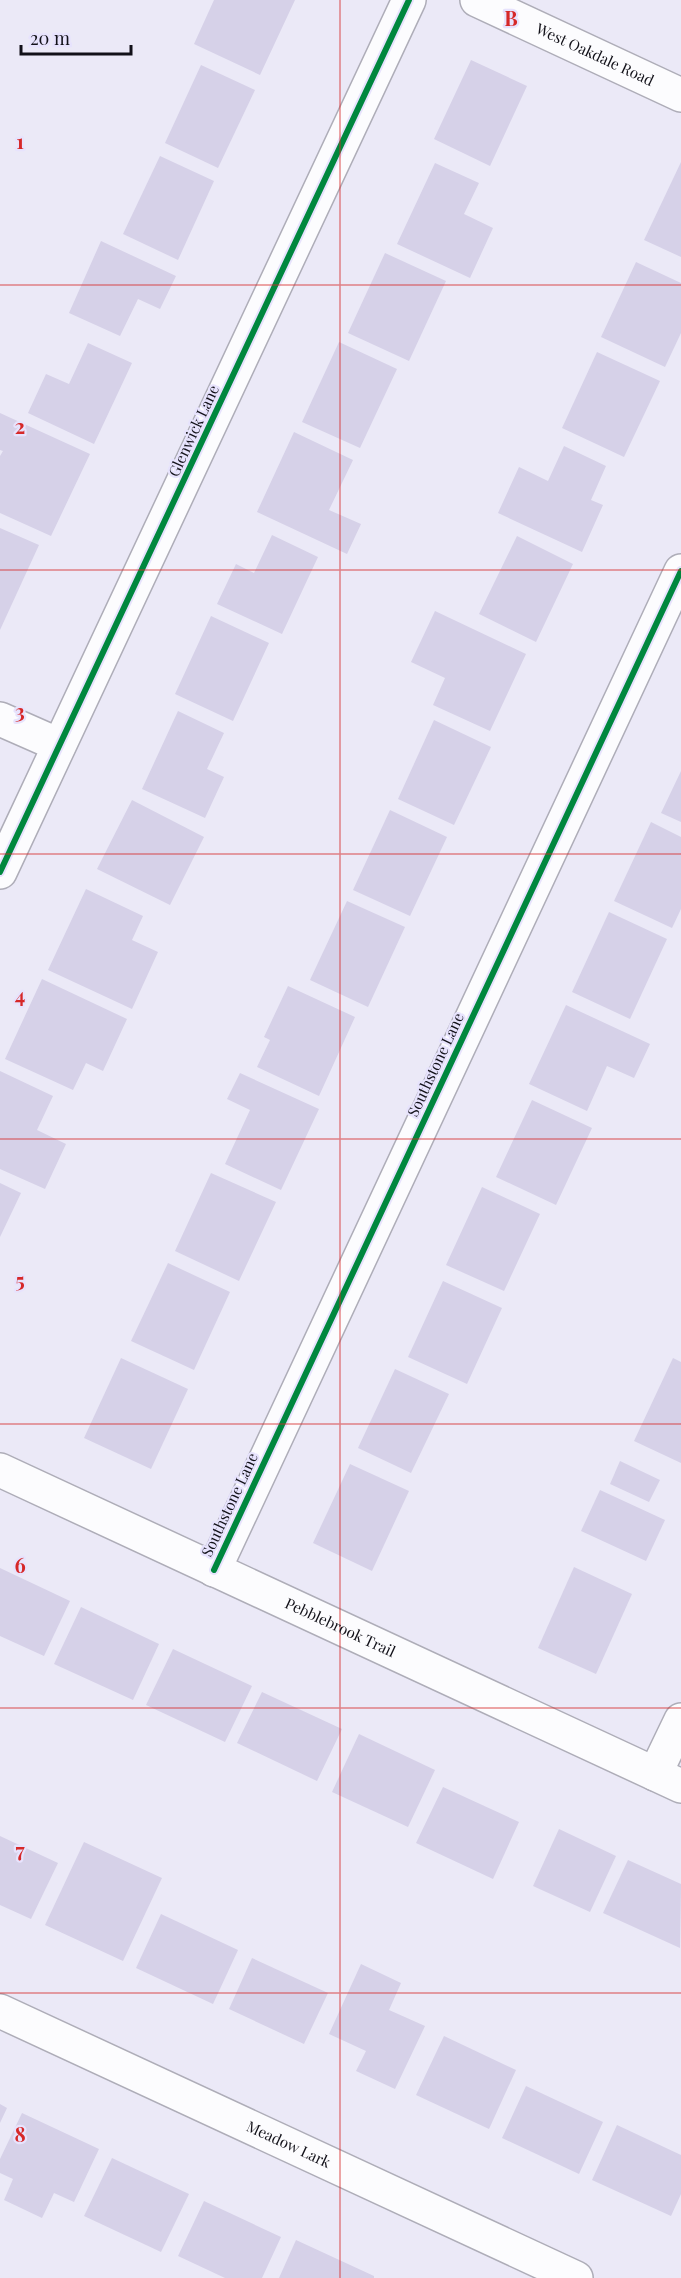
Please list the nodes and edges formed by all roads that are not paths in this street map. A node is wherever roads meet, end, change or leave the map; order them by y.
1 (410, 0) edge
2 (477, 0) edge
3 (681, 95) edge
4 (681, 571) edge
5 (0, 718) edge
6 (59, 745) junction
7 (0, 872) edge
8 (0, 1470) edge
9 (214, 1569) junction
10 (681, 1720) edge
11 (668, 1780) edge
12 (0, 2011) edge
13 (576, 2278) edge

1 - 6 street, Glenwick Lane
2 - 3 street, West Oakdale Road
4 - 9 street, Southstone Lane
5 - 6 street
6 - 7 street, Glenwick Lane
8 - 9 street, Pebblebrook Trail
9 - 11 street, Pebblebrook Trail
10 - 11 street
12 - 13 street, Meadow Lark

